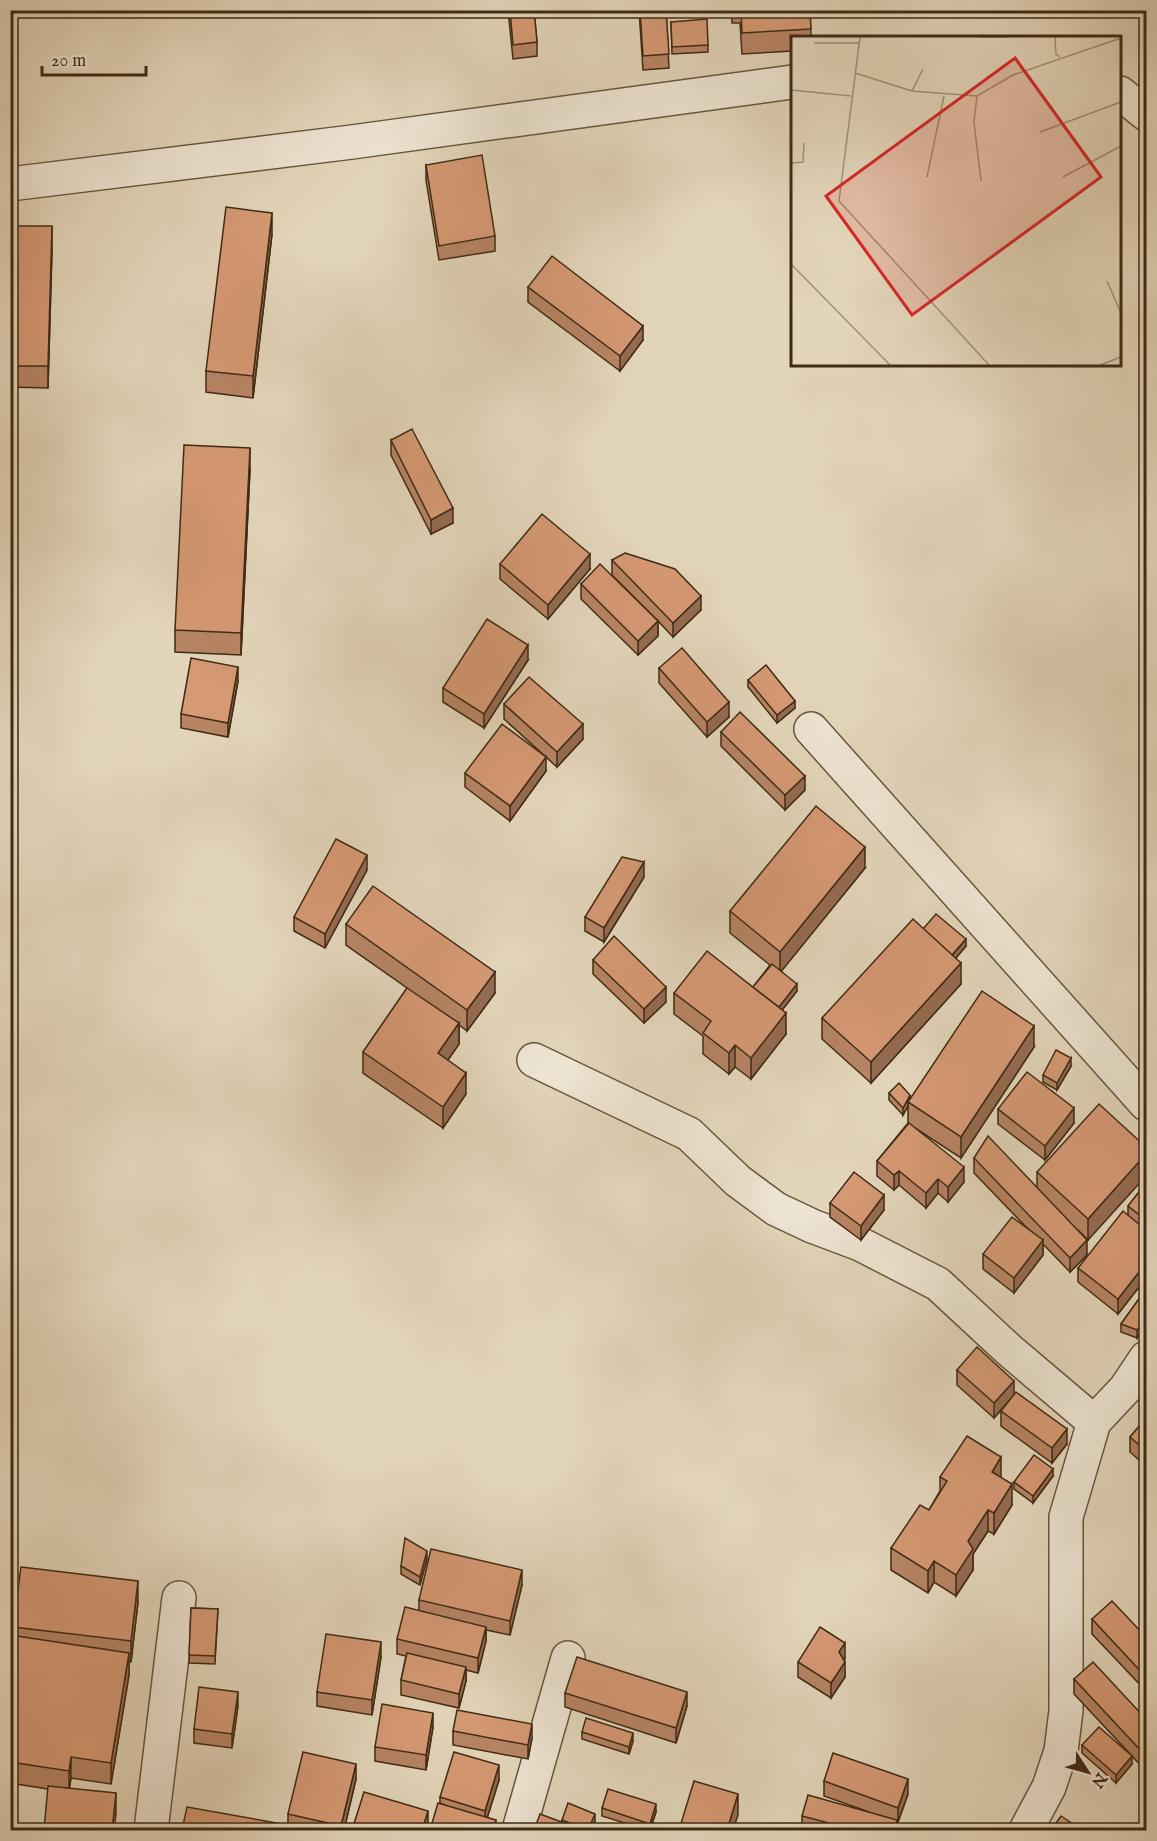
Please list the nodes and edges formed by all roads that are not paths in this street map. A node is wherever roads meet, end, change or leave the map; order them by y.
1 (791, 82) edge
2 (1121, 95) edge
3 (1146, 114) edge
4 (10, 184) edge
5 (811, 729) dead end
6 (534, 1059) dead end
7 (1146, 1104) edge
8 (1146, 1358) edge
9 (1094, 1422) junction
10 (179, 1598) dead end
11 (568, 1658) dead end
12 (152, 1830) edge
13 (519, 1830) edge
14 (1026, 1830) edge

1 - 4 street
2 - 3 street
5 - 7 street
6 - 9 street
8 - 9 street
9 - 14 street
10 - 12 street
11 - 13 street

